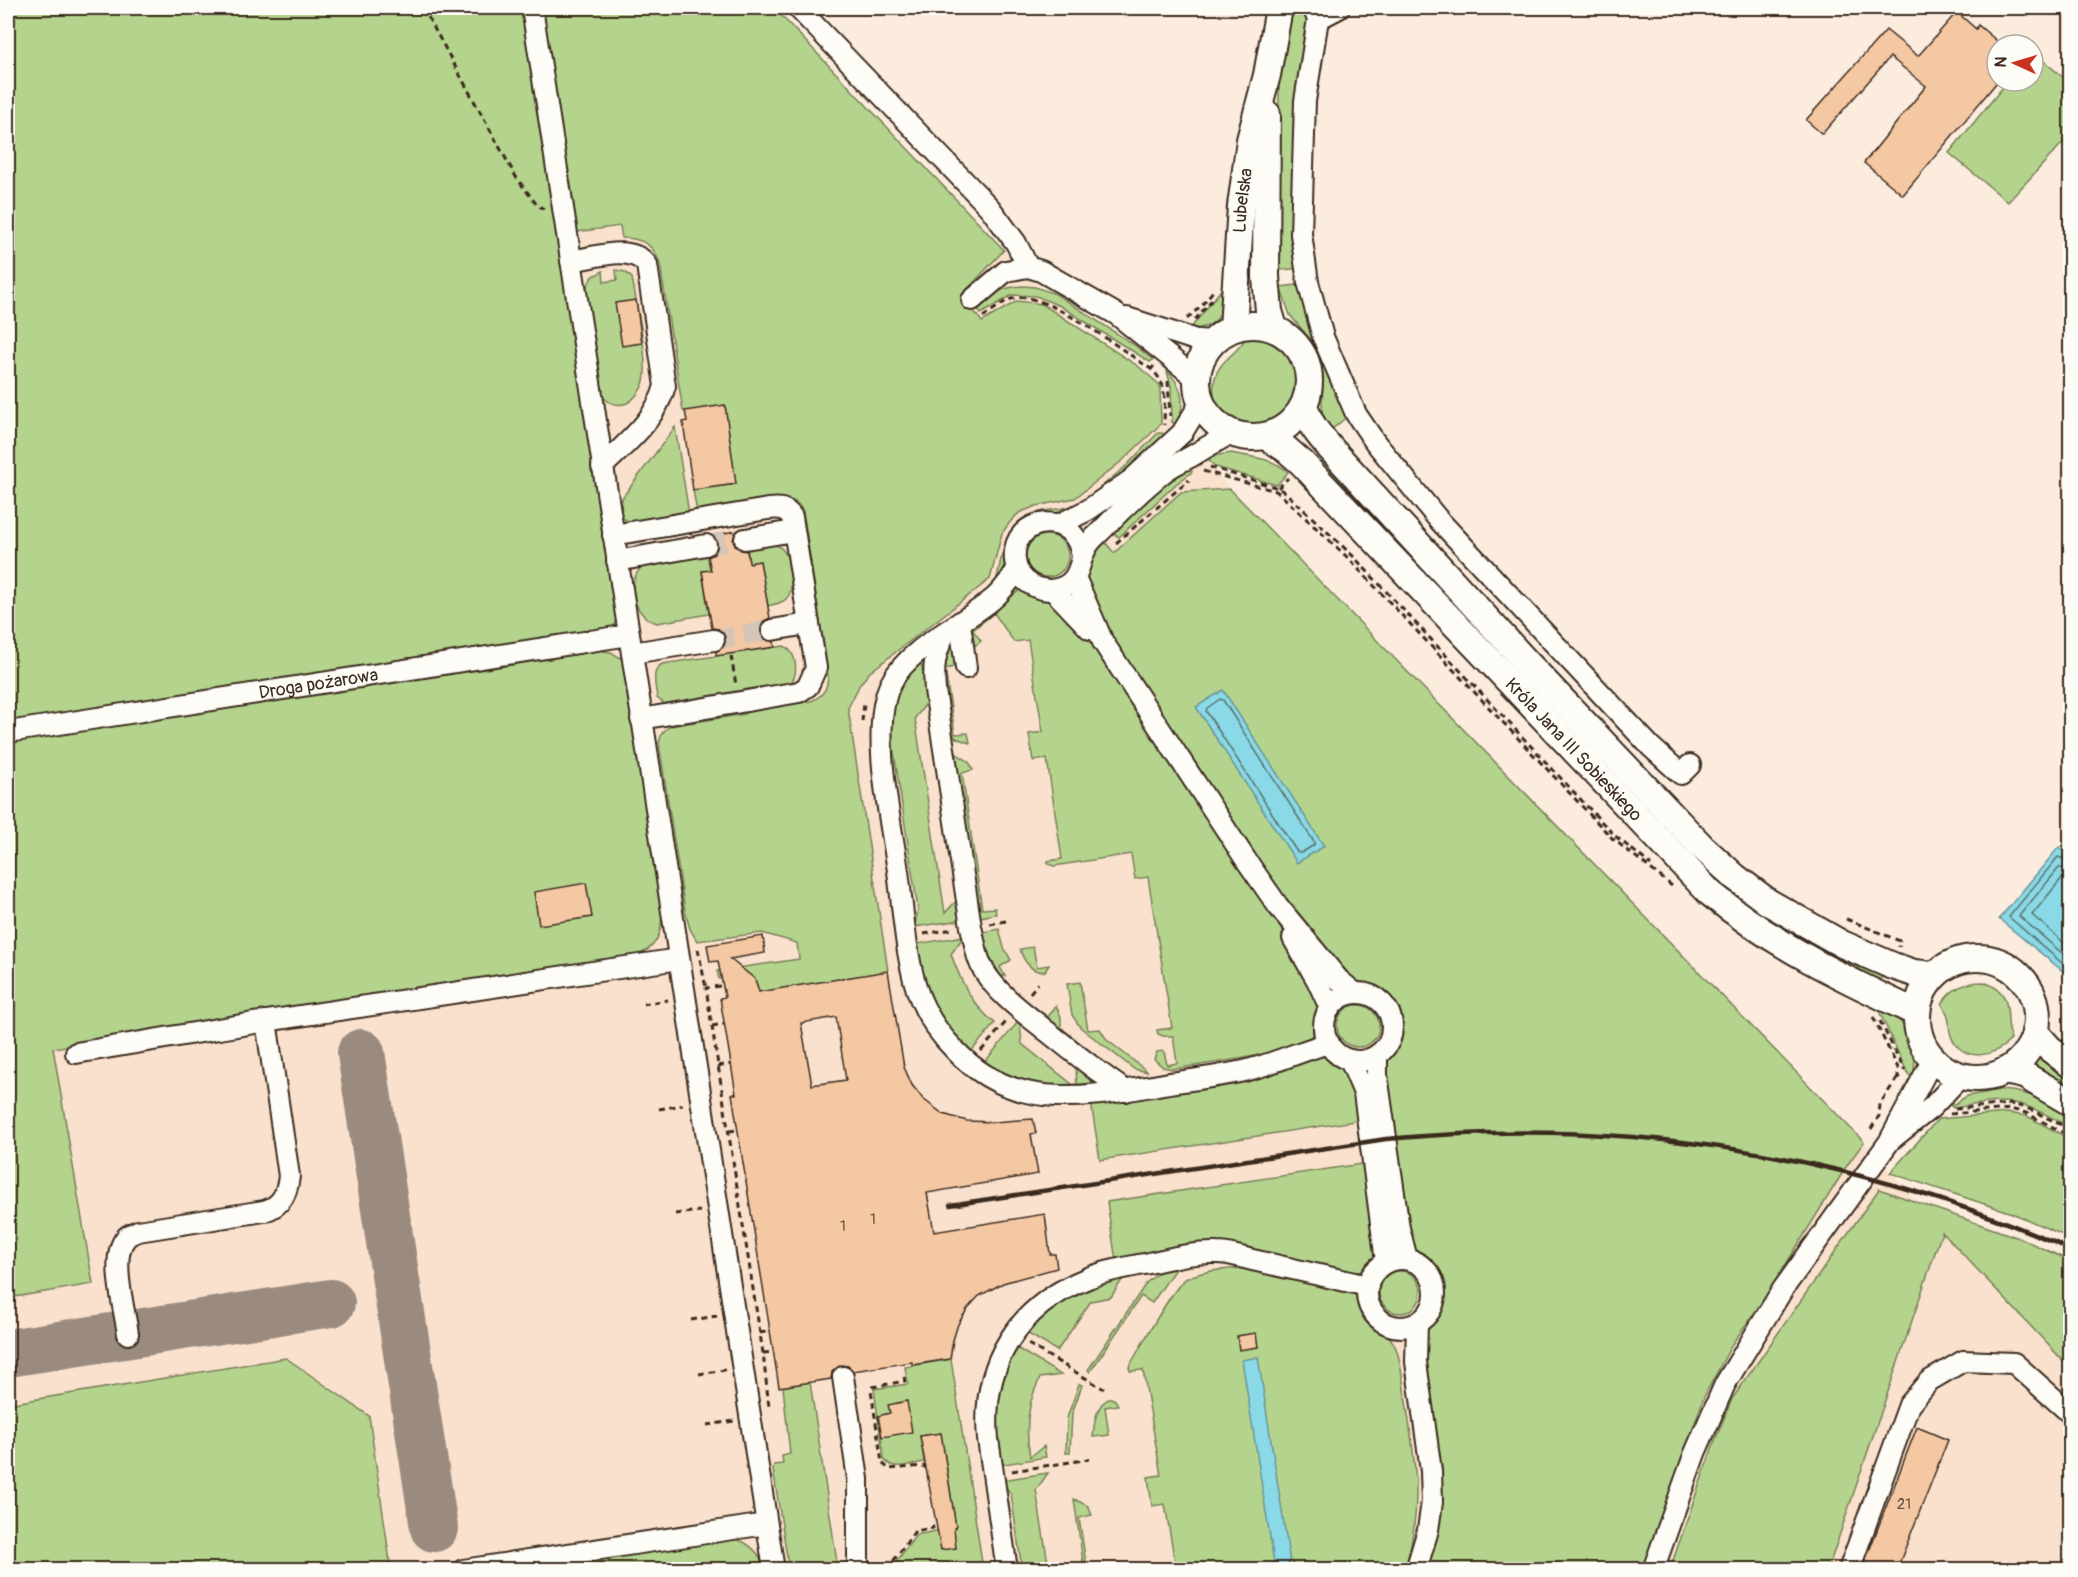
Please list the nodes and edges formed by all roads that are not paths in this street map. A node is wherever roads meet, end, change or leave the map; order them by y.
1 (532, 8) edge
2 (798, 8) edge
3 (1279, 8) edge
4 (1339, 8) edge
5 (1316, 13) edge
6 (1267, 75) junction
7 (571, 261) junction
8 (1028, 267) junction
9 (972, 300) dead end
10 (1116, 314) junction
11 (1274, 328) junction
12 (1224, 335) junction
13 (1199, 390) junction
14 (1305, 405) junction
15 (1232, 433) junction
16 (1266, 436) junction
17 (602, 467) junction
18 (1059, 524) junction
19 (794, 531) junction
20 (614, 535) junction
21 (745, 539) tunnel mouth
22 (706, 545) tunnel mouth
23 (1082, 557) junction
24 (617, 561) junction
25 (1017, 570) junction
26 (1075, 577) junction
27 (1053, 590) junction
28 (808, 624) junction
29 (952, 628) junction
30 (772, 630) tunnel mouth
31 (714, 640) tunnel mouth
32 (1103, 642) junction
33 (631, 644) junction
34 (966, 668) dead end
35 (641, 719) junction
36 (8, 732) edge
37 (1690, 765) dead end
38 (1278, 906) junction
39 (678, 959) junction
40 (1935, 975) junction
41 (1355, 993) junction
42 (1330, 1008) junction
43 (1917, 1013) junction
44 (266, 1020) junction
45 (2035, 1032) junction
46 (1329, 1043) junction
47 (76, 1053) dead end
48 (1377, 1055) junction
49 (1933, 1059) junction
50 (1350, 1060) junction
51 (2070, 1064) edge
52 (2005, 1071) junction
53 (1961, 1076) junction
54 (1126, 1090) junction
55 (2070, 1102) edge
56 (1888, 1142) junction
57 (1407, 1259) junction
58 (1386, 1262) junction
59 (1368, 1286) junction
60 (1417, 1323) junction
61 (1394, 1327) junction
62 (128, 1334) dead end
63 (843, 1377) dead end
64 (1418, 1383) junction
65 (2070, 1413) edge
66 (766, 1524) junction
67 (463, 1569) edge
68 (774, 1569) edge
69 (858, 1569) edge
70 (1007, 1569) edge
71 (1416, 1569) edge
72 (1653, 1569) edge
73 (1849, 1569) edge

1 - 7 street
2 - 8 street
3 - 6 main road, Lubelska
4 - 5 street
5 - 37 street
6 - 11 main road, Lubelska
6 - 12 main road, Lubelska
7 - 17 street
7 - 17 street
8 - 9 street
8 - 10 street
10 - 12 street
10 - 13 street
11 - 12 main road
11 - 14 main road
12 - 13 main road
13 - 15 main road
13 - 18 street
14 - 16 main road
14 - 40 main road, Króla Jana III Sobieskiego
15 - 16 main road
15 - 23 street
16 - 43 main road, Króla Jana III Sobieskiego
17 - 20 street
18 - 23 street
18 - 25 street
19 - 20 street
19 - 21 street
19 - 28 street
20 - 24 street
22 - 24 street
23 - 26 street
24 - 33 street
25 - 27 street
25 - 29 street
26 - 27 street
26 - 32 street
27 - 32 street
28 - 30 street
28 - 35 street
29 - 34 street
29 - 54 street
29 - 54 street
31 - 33 street, Droga pożarowa
32 - 38 street
33 - 35 street
33 - 36 street, Droga pożarowa
35 - 39 street
38 - 41 street
38 - 42 street
39 - 44 street
39 - 66 street
40 - 43 main road
40 - 45 main road
41 - 42 street
41 - 48 street
42 - 46 street
43 - 49 main road
44 - 47 street
44 - 62 street
45 - 51 main road
45 - 52 main road
46 - 50 street
46 - 54 street
48 - 50 street
48 - 57 street
49 - 53 main road
49 - 56 street
50 - 58 street
52 - 53 main road
52 - 55 main road
53 - 56 street
56 - 72 street
57 - 58 street
57 - 60 street
58 - 59 street
59 - 61 street
59 - 70 street
60 - 61 street
60 - 64 street
61 - 64 street
63 - 69 street
64 - 71 street
65 - 73 street
66 - 67 street
66 - 68 street

